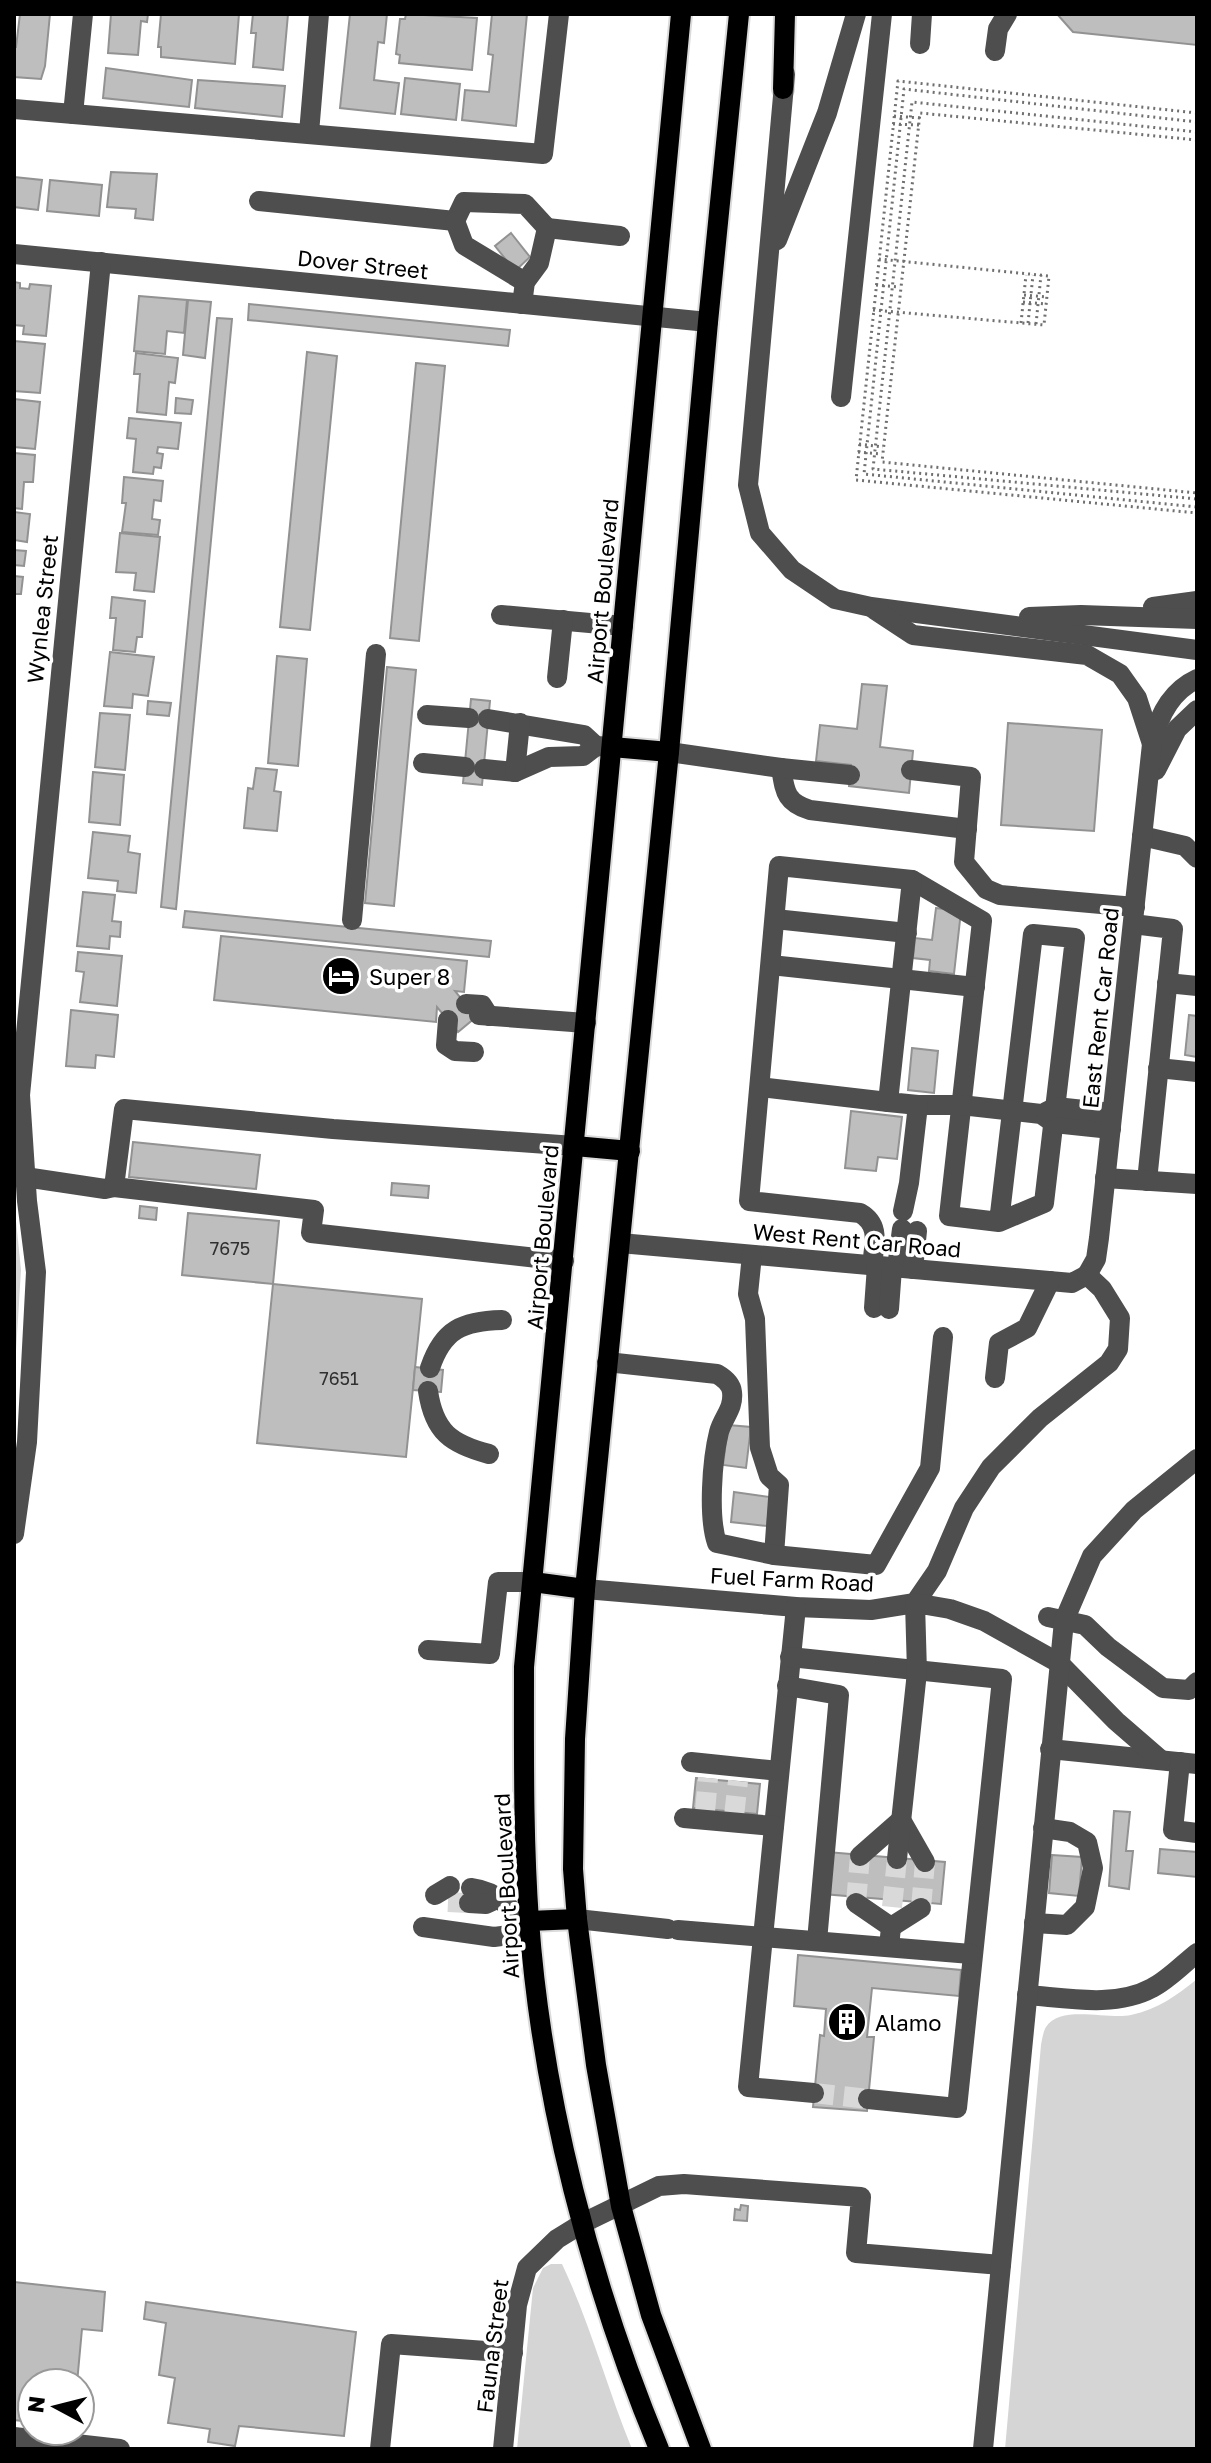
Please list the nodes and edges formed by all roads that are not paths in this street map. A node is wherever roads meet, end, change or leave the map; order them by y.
1 (83, 14) edge
2 (319, 14) edge
3 (559, 14) edge
4 (681, 14) edge
5 (739, 14) edge
6 (785, 14) edge
7 (792, 14) edge
8 (856, 14) edge
9 (882, 14) edge
10 (922, 14) edge
11 (1007, 14) edge
12 (920, 44) dead end
13 (995, 51) dead end
14 (783, 89) junction
15 (14, 109) edge
16 (73, 114) junction
17 (309, 133) junction
18 (259, 201) dead end
19 (455, 221) junction
20 (547, 228) junction
21 (620, 236) dead end
22 (14, 254) edge
23 (101, 262) junction
24 (525, 282) junction
25 (764, 297) junction
26 (522, 304) junction
27 (652, 317) junction
28 (708, 322) junction
29 (841, 397) dead end
30 (1197, 601) edge
31 (871, 607) junction
32 (501, 615) dead end
33 (1081, 615) junction
34 (1197, 619) edge
35 (563, 620) junction
36 (973, 620) junction
37 (623, 626) junction
38 (1197, 650) edge
39 (376, 654) dead end
40 (557, 678) dead end
41 (1197, 679) edge
42 (1197, 710) edge
43 (427, 715) dead end
44 (520, 723) junction
45 (1152, 744) junction
46 (604, 746) junction
47 (669, 752) junction
48 (423, 763) dead end
49 (781, 768) junction
50 (911, 770) dead end
51 (515, 772) junction
52 (850, 775) dead end
53 (1148, 788) junction
54 (967, 829) junction
55 (1142, 836) junction
56 (1197, 858) edge
57 (912, 880) junction
58 (1134, 916) junction
59 (775, 919) junction
60 (352, 920) dead end
61 (907, 933) junction
62 (23, 951) edge
63 (771, 965) junction
64 (902, 979) junction
65 (1167, 983) junction
66 (1197, 986) edge
67 (975, 987) junction
68 (478, 1012) dead end
69 (448, 1020) dead end
70 (586, 1023) junction
71 (474, 1052) dead end
72 (1158, 1068) junction
73 (1197, 1072) edge
74 (760, 1087) junction
75 (888, 1102) junction
76 (918, 1105) junction
77 (961, 1105) junction
78 (1012, 1111) junction
79 (1050, 1115) junction
80 (1112, 1121) junction
81 (18, 1139) edge
82 (575, 1146) junction
83 (630, 1151) junction
84 (25, 1177) junction
85 (1105, 1178) junction
86 (1147, 1181) junction
87 (1197, 1184) edge
88 (114, 1187) junction
89 (999, 1222) junction
90 (23, 1234) edge
91 (620, 1243) junction
92 (752, 1255) junction
93 (564, 1261) junction
94 (890, 1267) junction
95 (1087, 1275) junction
96 (1050, 1281) junction
97 (881, 1308) dead end
98 (502, 1320) dead end
99 (943, 1337) dead end
100 (607, 1362) junction
101 (430, 1368) dead end
102 (995, 1378) dead end
103 (428, 1391) dead end
104 (489, 1454) dead end
105 (1197, 1459) edge
106 (14, 1534) edge
107 (774, 1555) junction
108 (533, 1582) junction
109 (585, 1589) junction
110 (915, 1603) junction
111 (796, 1607) junction
112 (1056, 1619) junction
113 (428, 1650) dead end
114 (790, 1657) junction
115 (1059, 1663) junction
116 (917, 1672) junction
117 (1197, 1682) edge
118 (787, 1686) junction
119 (1050, 1749) junction
120 (1179, 1762) edge
121 (703, 1768) dead end
122 (779, 1771) junction
123 (698, 1816) dead end
124 (901, 1820) junction
125 (774, 1826) junction
126 (1043, 1828) junction
127 (1197, 1833) edge
128 (860, 1856) tunnel mouth
129 (897, 1859) tunnel mouth
130 (925, 1862) tunnel mouth
131 (459, 1895) tunnel mouth
132 (856, 1903) dead end
133 (921, 1908) dead end
134 (577, 1919) junction
135 (524, 1921) junction
136 (1034, 1923) junction
137 (423, 1927) dead end
138 (891, 1927) junction
139 (763, 1937) junction
140 (817, 1941) junction
141 (1197, 1953) edge
142 (971, 1954) junction
143 (1027, 1995) junction
144 (814, 2093) tunnel mouth
145 (868, 2099) tunnel mouth
146 (621, 2206) junction
147 (583, 2223) junction
148 (1001, 2265) junction
149 (513, 2353) junction
150 (14, 2437) edge
151 (120, 2449) edge
152 (380, 2449) edge
153 (503, 2449) edge
154 (659, 2449) edge
155 (701, 2449) edge
156 (983, 2449) edge

1 - 16 street
2 - 17 street
3 - 17 street
4 - 27 main road, Airport Boulevard
5 - 28 main road
6 - 14 main road
7 - 14 street
8 - 25 street
9 - 29 street
10 - 12 street
11 - 13 street
14 - 25 street
15 - 16 street
16 - 17 street
18 - 19 street
19 - 20 street
19 - 24 street
20 - 21 street
20 - 24 street
22 - 23 street, Dover Street
23 - 26 street, Dover Street
23 - 62 street, Wynlea Street
24 - 26 street
25 - 31 street
26 - 27 street, Dover Street
27 - 28 street, Dover Street
27 - 37 main road, Airport Boulevard
28 - 47 main road
30 - 33 street
31 - 36 street
31 - 45 street
32 - 35 street
33 - 34 street
33 - 36 street
35 - 37 street
35 - 40 street
36 - 38 street
37 - 46 main road, Airport Boulevard
39 - 60 street
41 - 45 street
42 - 53 street
43 - 44 street
44 - 46 street
44 - 51 street
45 - 53 street, East Rent Car Road
46 - 47 main road
46 - 51 street
46 - 70 main road, Airport Boulevard
47 - 49 street
47 - 83 main road
48 - 51 street
49 - 52 street
49 - 54 street
50 - 54 street
53 - 55 street, East Rent Car Road
54 - 58 street
55 - 56 street
55 - 58 street, East Rent Car Road
57 - 59 street
57 - 61 street
57 - 67 street
58 - 65 street
58 - 80 street, East Rent Car Road
59 - 61 street
59 - 63 street
61 - 64 street
62 - 81 street, Wynlea Street
63 - 64 street
63 - 74 street
64 - 67 street
64 - 75 street
65 - 66 street
65 - 72 street
67 - 77 street
68 - 70 street
69 - 71 street
70 - 82 main road, Airport Boulevard
72 - 73 street
72 - 86 street
74 - 75 street
74 - 94 street
75 - 76 street
76 - 77 street
76 - 94 street
77 - 78 street
77 - 89 street
78 - 79 street
78 - 79 street
78 - 89 street
79 - 80 street
79 - 89 street
80 - 85 street, East Rent Car Road
81 - 84 street, Wynlea Street
82 - 83 main road
82 - 88 street
82 - 93 main road, Airport Boulevard
83 - 91 main road
84 - 88 street
84 - 90 street, Wynlea Street
85 - 86 street
85 - 95 street, East Rent Car Road
86 - 87 street
88 - 93 street
90 - 106 street, Wynlea Street
91 - 92 street, West Rent Car Road
91 - 100 main road
92 - 94 street, West Rent Car Road
92 - 107 street
93 - 108 main road, Airport Boulevard
94 - 96 street, West Rent Car Road
94 - 97 street
95 - 96 street, West Rent Car Road
95 - 110 street
96 - 102 street
98 - 101 street
99 - 107 street
100 - 107 street
100 - 109 main road
103 - 104 street
105 - 112 street
108 - 109 main road
108 - 113 street
108 - 135 main road, Airport Boulevard
109 - 111 street, Fuel Farm Road
109 - 134 main road
110 - 111 street, Fuel Farm Road
110 - 115 street, Fuel Farm Road
110 - 116 street
111 - 114 street
112 - 115 street
112 - 117 street
114 - 116 street
114 - 118 street
115 - 119 street
115 - 120 street, Fuel Farm Road
116 - 124 street
116 - 142 street
118 - 122 street
118 - 140 street
119 - 120 street
119 - 126 street
120 - 127 street
121 - 122 street
122 - 125 street
123 - 125 street
124 - 128 street
124 - 129 street
124 - 130 street
125 - 139 street
126 - 136 street
126 - 136 street
131 - 135 street
132 - 138 street
133 - 138 street
134 - 135 main road
134 - 139 street
134 - 146 main road
135 - 137 street
135 - 147 main road, Airport Boulevard
136 - 143 street
138 - 140 street
138 - 142 street
139 - 140 street
139 - 144 street
141 - 143 street
142 - 145 street
143 - 148 street
146 - 147 street, Fauna Street
146 - 148 street, Fauna Street
146 - 155 main road
147 - 149 street, Fauna Street
147 - 154 main road, Airport Boulevard
148 - 156 street
149 - 152 street
149 - 153 street, Fauna Street
150 - 151 street

